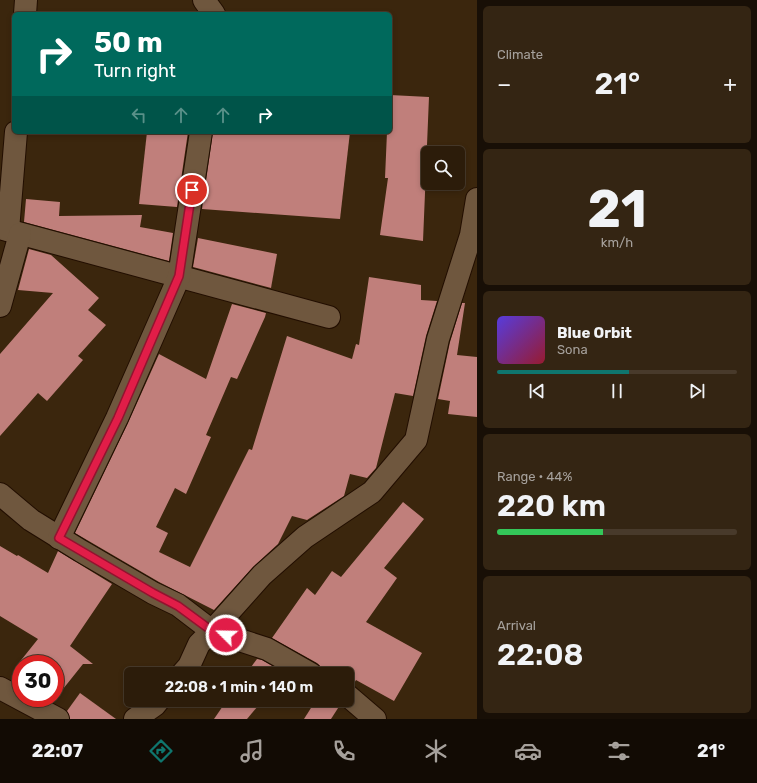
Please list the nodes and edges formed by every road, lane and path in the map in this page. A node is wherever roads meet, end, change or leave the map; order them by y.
1 (26, 0) edge
2 (204, 0) edge
3 (25, 12) edge
4 (213, 12) edge
5 (16, 134) edge
6 (201, 134) edge
7 (477, 199) edge
8 (9, 231) edge
9 (179, 276) junction
10 (0, 306) edge
11 (329, 317) dead end
12 (0, 494) edge
13 (59, 538) junction
14 (212, 631) junction
15 (188, 667) edge
16 (299, 667) edge
17 (0, 688) edge
18 (354, 701) edge
19 (151, 707) edge
20 (58, 719) edge
21 (135, 719) edge
22 (375, 719) edge

1 - 3 street
2 - 4 street
5 - 8 street
6 - 9 street
7 - 14 street
8 - 9 street
8 - 10 street
9 - 11 street
9 - 13 street
12 - 13 street
13 - 14 street
14 - 15 street
14 - 16 street
17 - 20 street
18 - 22 street
19 - 21 street

